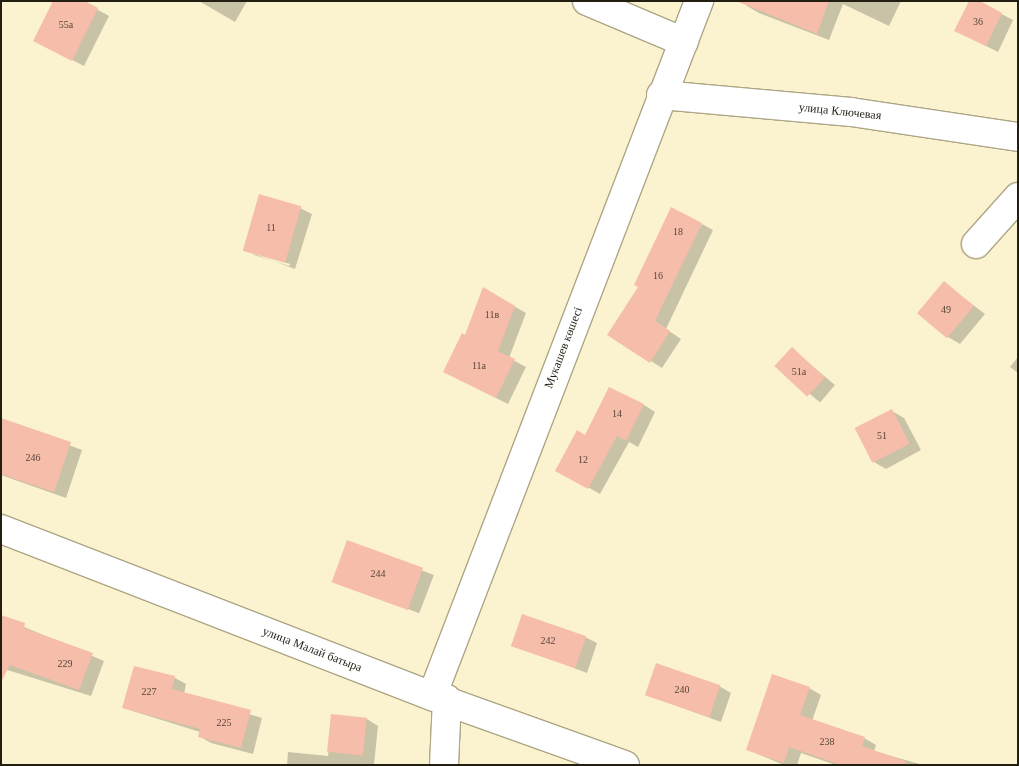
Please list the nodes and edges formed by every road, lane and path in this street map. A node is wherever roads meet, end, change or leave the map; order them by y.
1 (587, 1) edge
2 (699, 1) edge
3 (684, 42) junction
4 (661, 95) junction
5 (1018, 137) edge
6 (1018, 197) edge
7 (976, 244) dead end
8 (1, 529) edge
9 (439, 698) junction
10 (444, 765) edge
11 (624, 765) edge

1 - 3 street
2 - 3 street, Мукашев көшесі
3 - 4 street, Мукашев көшесі
4 - 5 street, улица Ключевая
4 - 9 street, Мукашев көшесі
6 - 7 street
8 - 9 street, улица Малай батыра
9 - 10 street, Мукашев көшесі
9 - 11 street, улица Малай батыра

